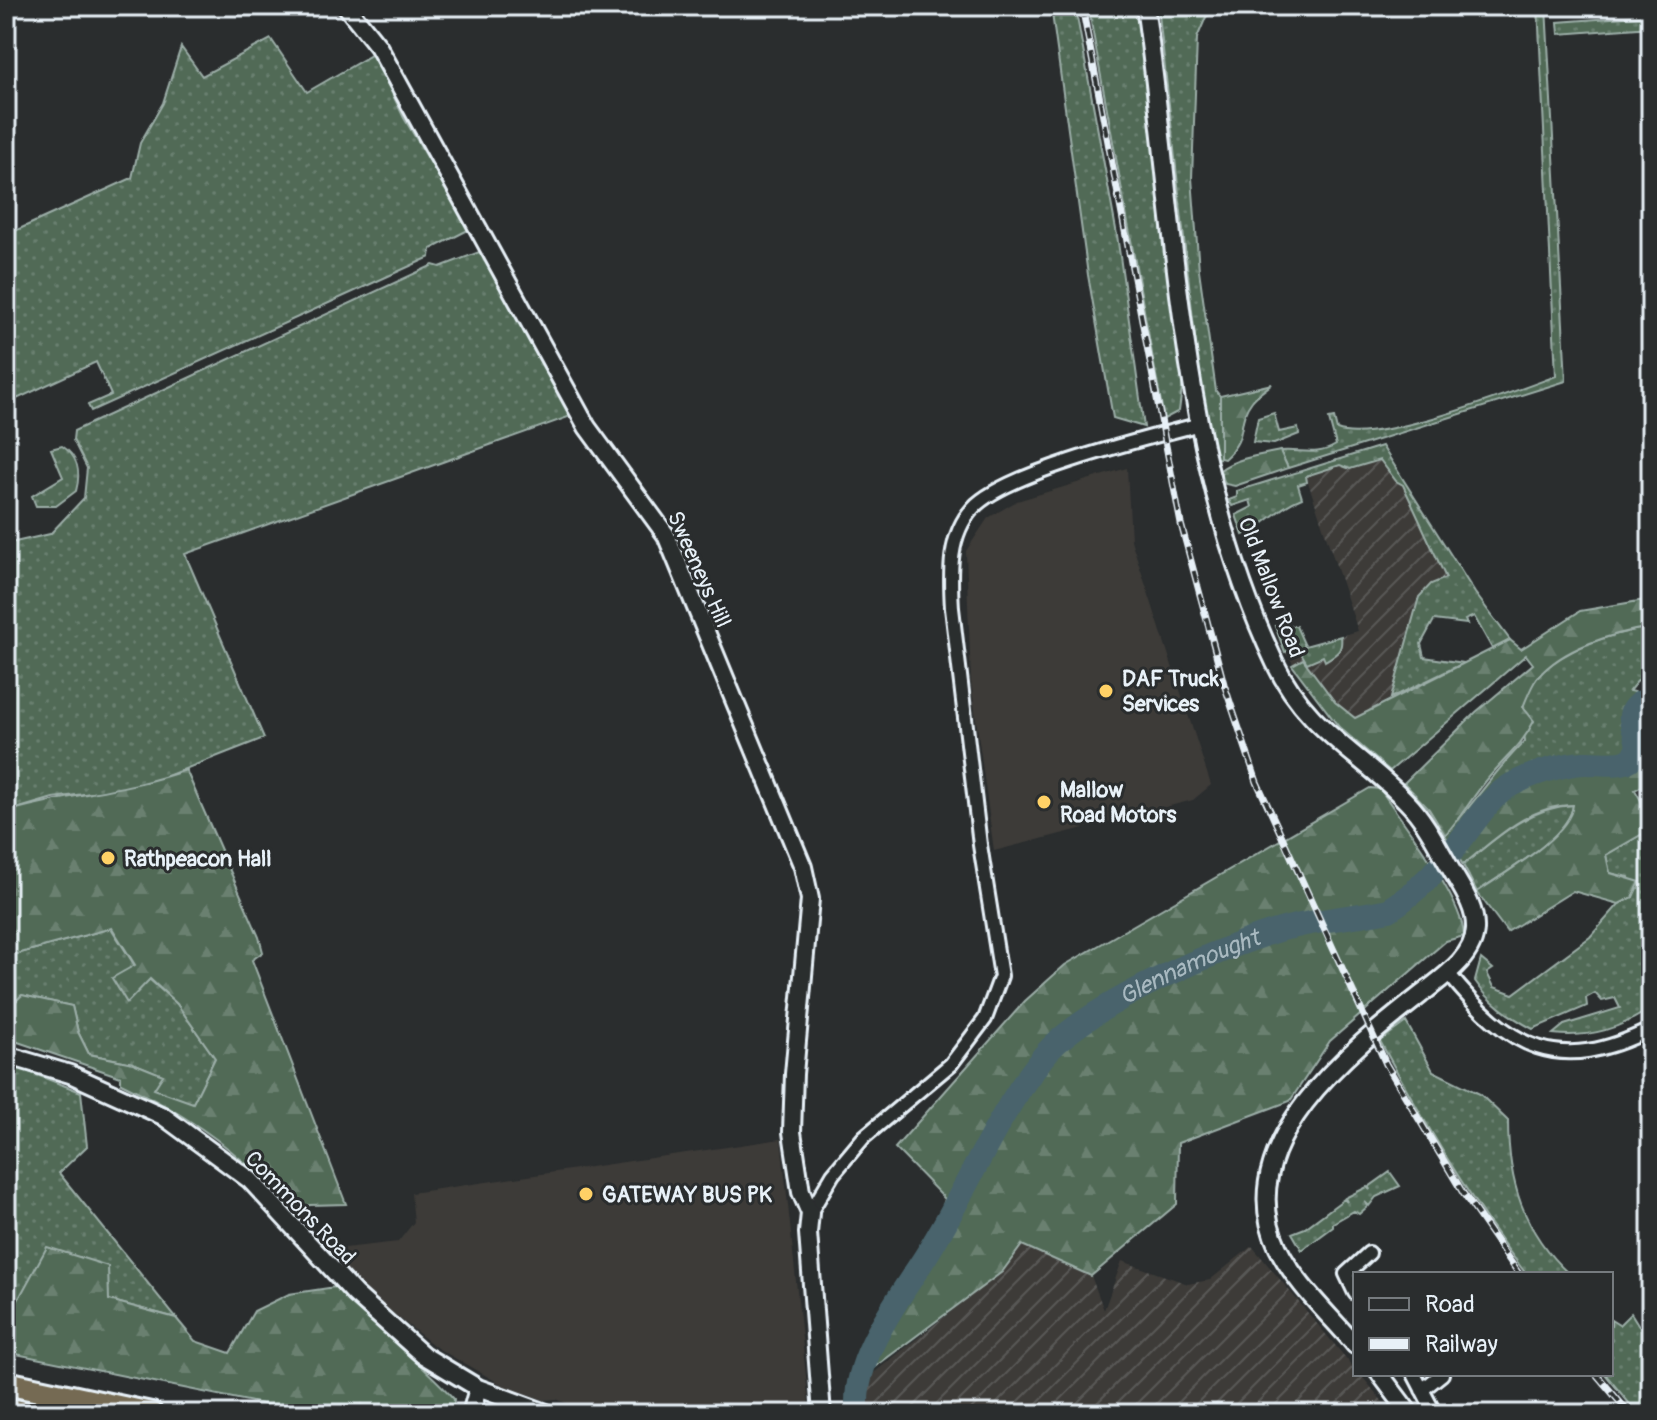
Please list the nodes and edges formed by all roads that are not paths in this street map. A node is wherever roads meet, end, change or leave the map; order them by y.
1 (346, 6) edge
2 (1145, 6) edge
3 (1197, 425) junction
4 (1448, 973) junction
5 (1651, 1029) edge
6 (6, 1055) edge
7 (810, 1213) junction
8 (1369, 1253) dead end
9 (1353, 1289) edge
10 (1353, 1343) edge
11 (1385, 1376) edge
12 (1415, 1376) edge
13 (1440, 1376) edge
14 (6, 1383) edge
15 (478, 1388) junction
16 (1422, 1390) junction
17 (6, 1409) edge
18 (821, 1412) edge
19 (28, 1414) edge
20 (151, 1414) edge
21 (471, 1414) edge
22 (549, 1414) edge
23 (1410, 1414) edge
24 (1435, 1414) edge

1 - 7 street, Sweeneys Hill
2 - 3 street, Old Mallow Road
3 - 4 street, Old Mallow Road
3 - 7 street
4 - 5 street
4 - 10 street, Old Mallow Road
6 - 15 street, Commons Road
7 - 18 street, Sweeneys Hill
8 - 9 street
11 - 23 street
12 - 16 street
13 - 16 street
14 - 20 highway
15 - 21 street
15 - 22 street, Commons Road
16 - 24 street
17 - 19 highway

